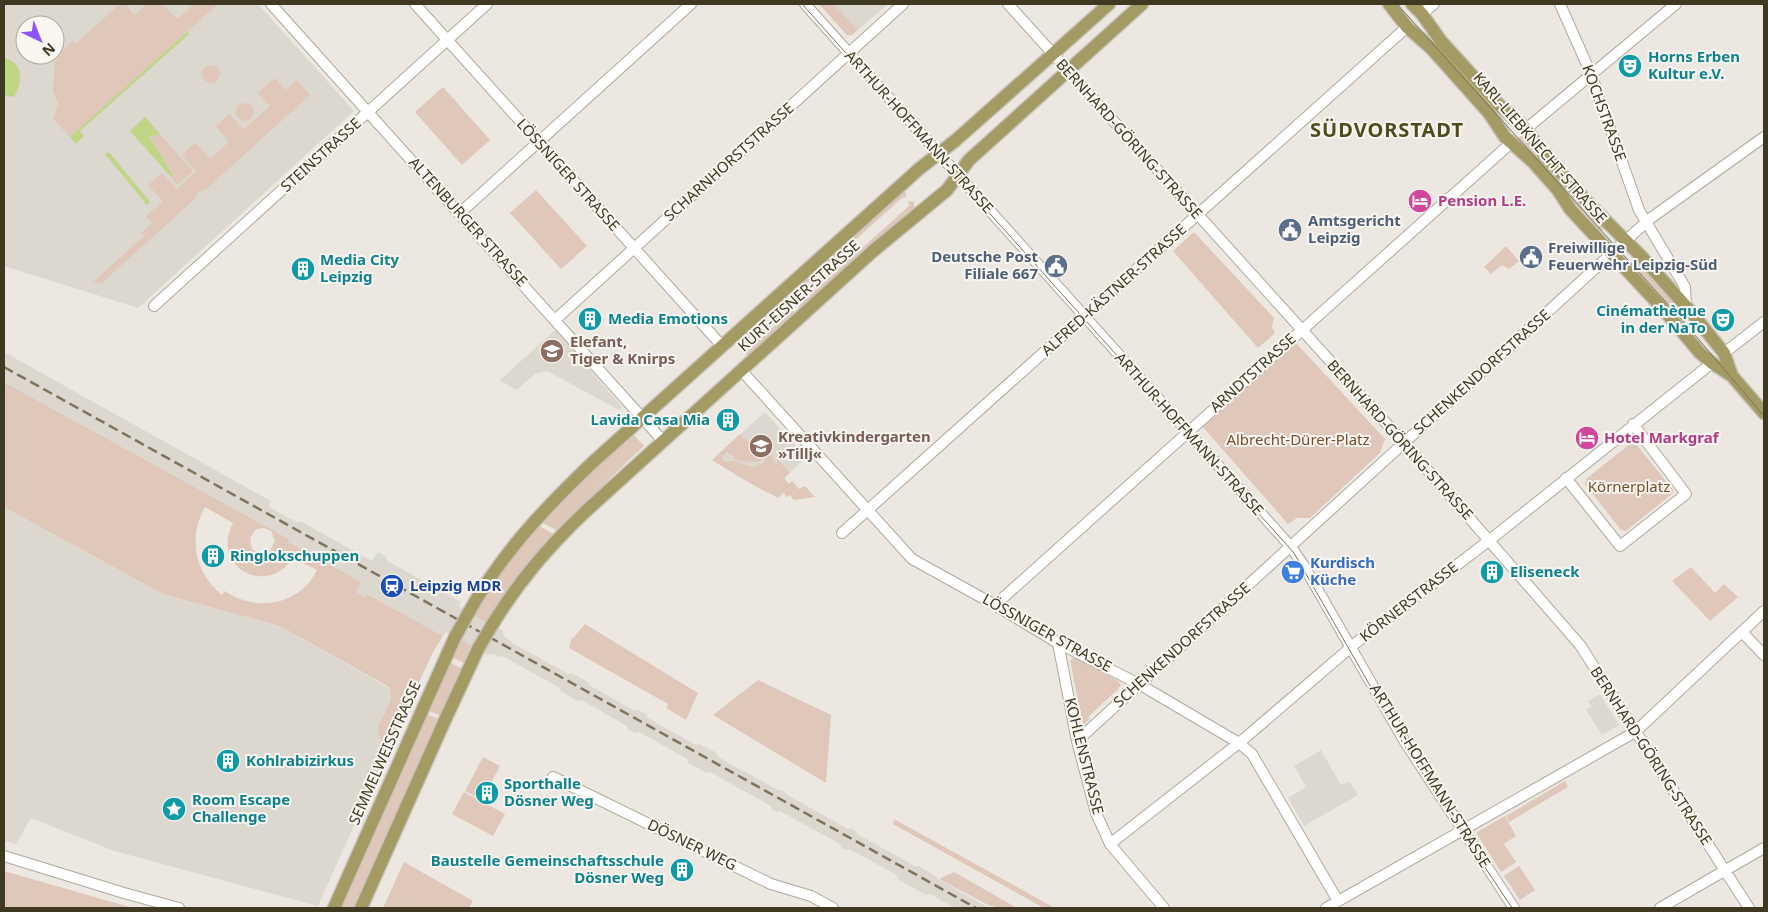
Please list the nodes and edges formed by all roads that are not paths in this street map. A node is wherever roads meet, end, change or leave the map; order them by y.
1 (414, 4) edge
2 (487, 4) edge
3 (691, 4) edge
4 (805, 4) edge
5 (903, 4) edge
6 (1008, 4) edge
7 (1109, 4) edge
8 (1142, 4) edge
9 (1389, 4) edge
10 (1412, 4) edge
11 (1434, 4) edge
12 (1560, 4) edge
13 (1676, 4) edge
14 (276, 5) edge
15 (1422, 14) junction
16 (1407, 27) junction
17 (448, 40) junction
18 (849, 53) junction
19 (1053, 54) junction
20 (1068, 70) junction
21 (1591, 74) junction
22 (368, 112) junction
23 (1526, 129) junction
24 (1764, 137) edge
25 (539, 142) junction
26 (1511, 143) junction
27 (938, 154) junction
28 (958, 176) junction
29 (460, 213) junction
30 (1197, 215) junction
31 (1646, 222) junction
32 (1625, 241) junction
33 (634, 249) junction
34 (1611, 254) junction
35 (154, 306) dead end
36 (1686, 306) junction
37 (1084, 316) junction
38 (555, 320) junction
39 (1764, 322) edge
40 (1301, 330) junction
41 (722, 346) junction
42 (1725, 352) junction
43 (1712, 363) junction
44 (741, 370) junction
45 (1732, 376) junction
46 (1764, 414) edge
47 (643, 417) junction
48 (1632, 424) junction
49 (1188, 432) junction
50 (663, 441) junction
51 (1404, 443) junction
52 (1566, 478) junction
53 (867, 510) junction
54 (842, 533) dead end
55 (1489, 540) junction
56 (1291, 547) junction
57 (995, 605) junction
58 (1764, 611) edge
59 (469, 612) joint
60 (1742, 632) junction
61 (1058, 642) junction
62 (1350, 648) junction
63 (1764, 656) edge
64 (1138, 684) junction
65 (1635, 732) junction
66 (1077, 741) junction
67 (1239, 742) junction
68 (553, 777) dead end
69 (1463, 830) junction
70 (1110, 844) junction
71 (1764, 848) edge
72 (4, 856) edge
73 (1725, 870) junction
74 (1338, 901) junction
75 (179, 908) edge
76 (334, 908) edge
77 (361, 908) edge
78 (833, 908) edge
79 (1164, 908) edge
80 (1326, 908) edge
81 (1514, 908) edge
82 (1660, 908) edge
83 (1749, 908) edge

1 - 17 street, LÖSSNIGER STRASSE
2 - 17 street, STEINSTRASSE
3 - 25 street
4 - 18 street, ARTHUR-HOFFMANN-STRASSE
5 - 18 street, SCHARNHORSTSTRASSE
6 - 19 street, BERNHARD-GÖRING-STRASSE
7 - 19 main road, KURT-EISNER-STRASSE
8 - 20 main road, KURT-EISNER-STRASSE
9 - 16 main road, KARL-LIEBKNECHT-STRASSE
10 - 15 main road, KARL-LIEBKNECHT-STRASSE
11 - 15 street
12 - 21 street, KOCHSTRASSE
13 - 21 street
14 - 22 street, ALTENBURGER STRASSE
15 - 23 main road, KARL-LIEBKNECHT-STRASSE
16 - 26 main road, KARL-LIEBKNECHT-STRASSE
16 - 30 street, ALFRED-KÄSTNER-STRASSE
17 - 22 street, STEINSTRASSE
17 - 25 street, LÖSSNIGER STRASSE
18 - 27 street, ARTHUR-HOFFMANN-STRASSE
18 - 33 street, SCHARNHORSTSTRASSE
19 - 20 street, BERNHARD-GÖRING-STRASSE
19 - 27 main road, KURT-EISNER-STRASSE
20 - 28 main road, KURT-EISNER-STRASSE
20 - 30 street, BERNHARD-GÖRING-STRASSE
21 - 23 street
21 - 31 street, KOCHSTRASSE
22 - 29 street, ALTENBURGER STRASSE
22 - 35 street, STEINSTRASSE
23 - 32 main road, KARL-LIEBKNECHT-STRASSE
24 - 31 street, SCHENKENDORFSTRASSE
25 - 29 street
25 - 33 street, LÖSSNIGER STRASSE
26 - 34 main road, KARL-LIEBKNECHT-STRASSE
26 - 40 street, ARNDTSTRASSE
27 - 28 street, ARTHUR-HOFFMANN-STRASSE
27 - 41 main road, KURT-EISNER-STRASSE
28 - 37 street, ARTHUR-HOFFMANN-STRASSE
28 - 44 main road, KURT-EISNER-STRASSE
29 - 38 street, ALTENBURGER STRASSE
30 - 37 street, ALFRED-KÄSTNER-STRASSE
30 - 40 street, BERNHARD-GÖRING-STRASSE
31 - 32 street, SCHENKENDORFSTRASSE
31 - 36 street, KARL-LIEBKNECHT-STRASSE
32 - 34 street, SCHENKENDORFSTRASSE
32 - 36 main road, KARL-LIEBKNECHT-STRASSE
33 - 38 street, SCHARNHORSTSTRASSE
33 - 41 street, LÖSSNIGER STRASSE
34 - 43 main road, KARL-LIEBKNECHT-STRASSE
34 - 51 street, SCHENKENDORFSTRASSE
36 - 42 main road, KARL-LIEBKNECHT-STRASSE
37 - 49 street, ARTHUR-HOFFMANN-STRASSE
37 - 53 street, ALFRED-KÄSTNER-STRASSE
38 - 47 street, ALTENBURGER STRASSE
39 - 42 street
40 - 49 street, ARNDTSTRASSE
40 - 51 street, BERNHARD-GÖRING-STRASSE
41 - 47 main road, KURT-EISNER-STRASSE
42 - 45 main road, KARL-LIEBKNECHT-STRASSE
43 - 45 main road, KARL-LIEBKNECHT-STRASSE
43 - 48 street, KÖRNERSTRASSE
44 - 50 main road, KURT-EISNER-STRASSE
44 - 53 street, LÖSSNIGER STRASSE
45 - 46 main road, KARL-LIEBKNECHT-STRASSE
47 - 50 street, ALTENBURGER STRASSE
47 - 59 main road, KURT-EISNER-STRASSE
48 - 52 street, KÖRNERSTRASSE
48 - 52 street
49 - 56 street, ARTHUR-HOFFMANN-STRASSE
49 - 57 street, ARNDTSTRASSE
50 - 77 main road, KURT-EISNER-STRASSE, bridge
51 - 55 street, BERNHARD-GÖRING-STRASSE
51 - 56 street, SCHENKENDORFSTRASSE
52 - 55 street, KÖRNERSTRASSE
53 - 54 street, ALFRED-KÄSTNER-STRASSE
53 - 57 street, LÖSSNIGER STRASSE
55 - 62 street, KÖRNERSTRASSE
55 - 65 street, BERNHARD-GÖRING-STRASSE
56 - 62 street, ARTHUR-HOFFMANN-STRASSE
56 - 64 street, SCHENKENDORFSTRASSE
57 - 61 street, LÖSSNIGER STRASSE
58 - 60 street
59 - 76 main road, SEMMELWEISSTRASSE, bridge
60 - 63 street
60 - 65 street
61 - 64 street, LÖSSNIGER STRASSE
61 - 66 street, KOHLENSTRASSE
62 - 67 street, KÖRNERSTRASSE
62 - 69 street, ARTHUR-HOFFMANN-STRASSE
64 - 66 street, SCHENKENDORFSTRASSE
64 - 67 street, LÖSSNIGER STRASSE
65 - 69 street
65 - 73 street, BERNHARD-GÖRING-STRASSE
66 - 70 street, KOHLENSTRASSE
67 - 70 street, KÖRNERSTRASSE
67 - 74 street, LÖSSNIGER STRASSE
68 - 78 street, DÖSNER WEG
69 - 74 street
69 - 81 street, ARTHUR-HOFFMANN-STRASSE
70 - 79 street, KOHLENSTRASSE
71 - 73 street
72 - 75 street
73 - 82 street
73 - 83 street, BERNHARD-GÖRING-STRASSE
74 - 80 street

